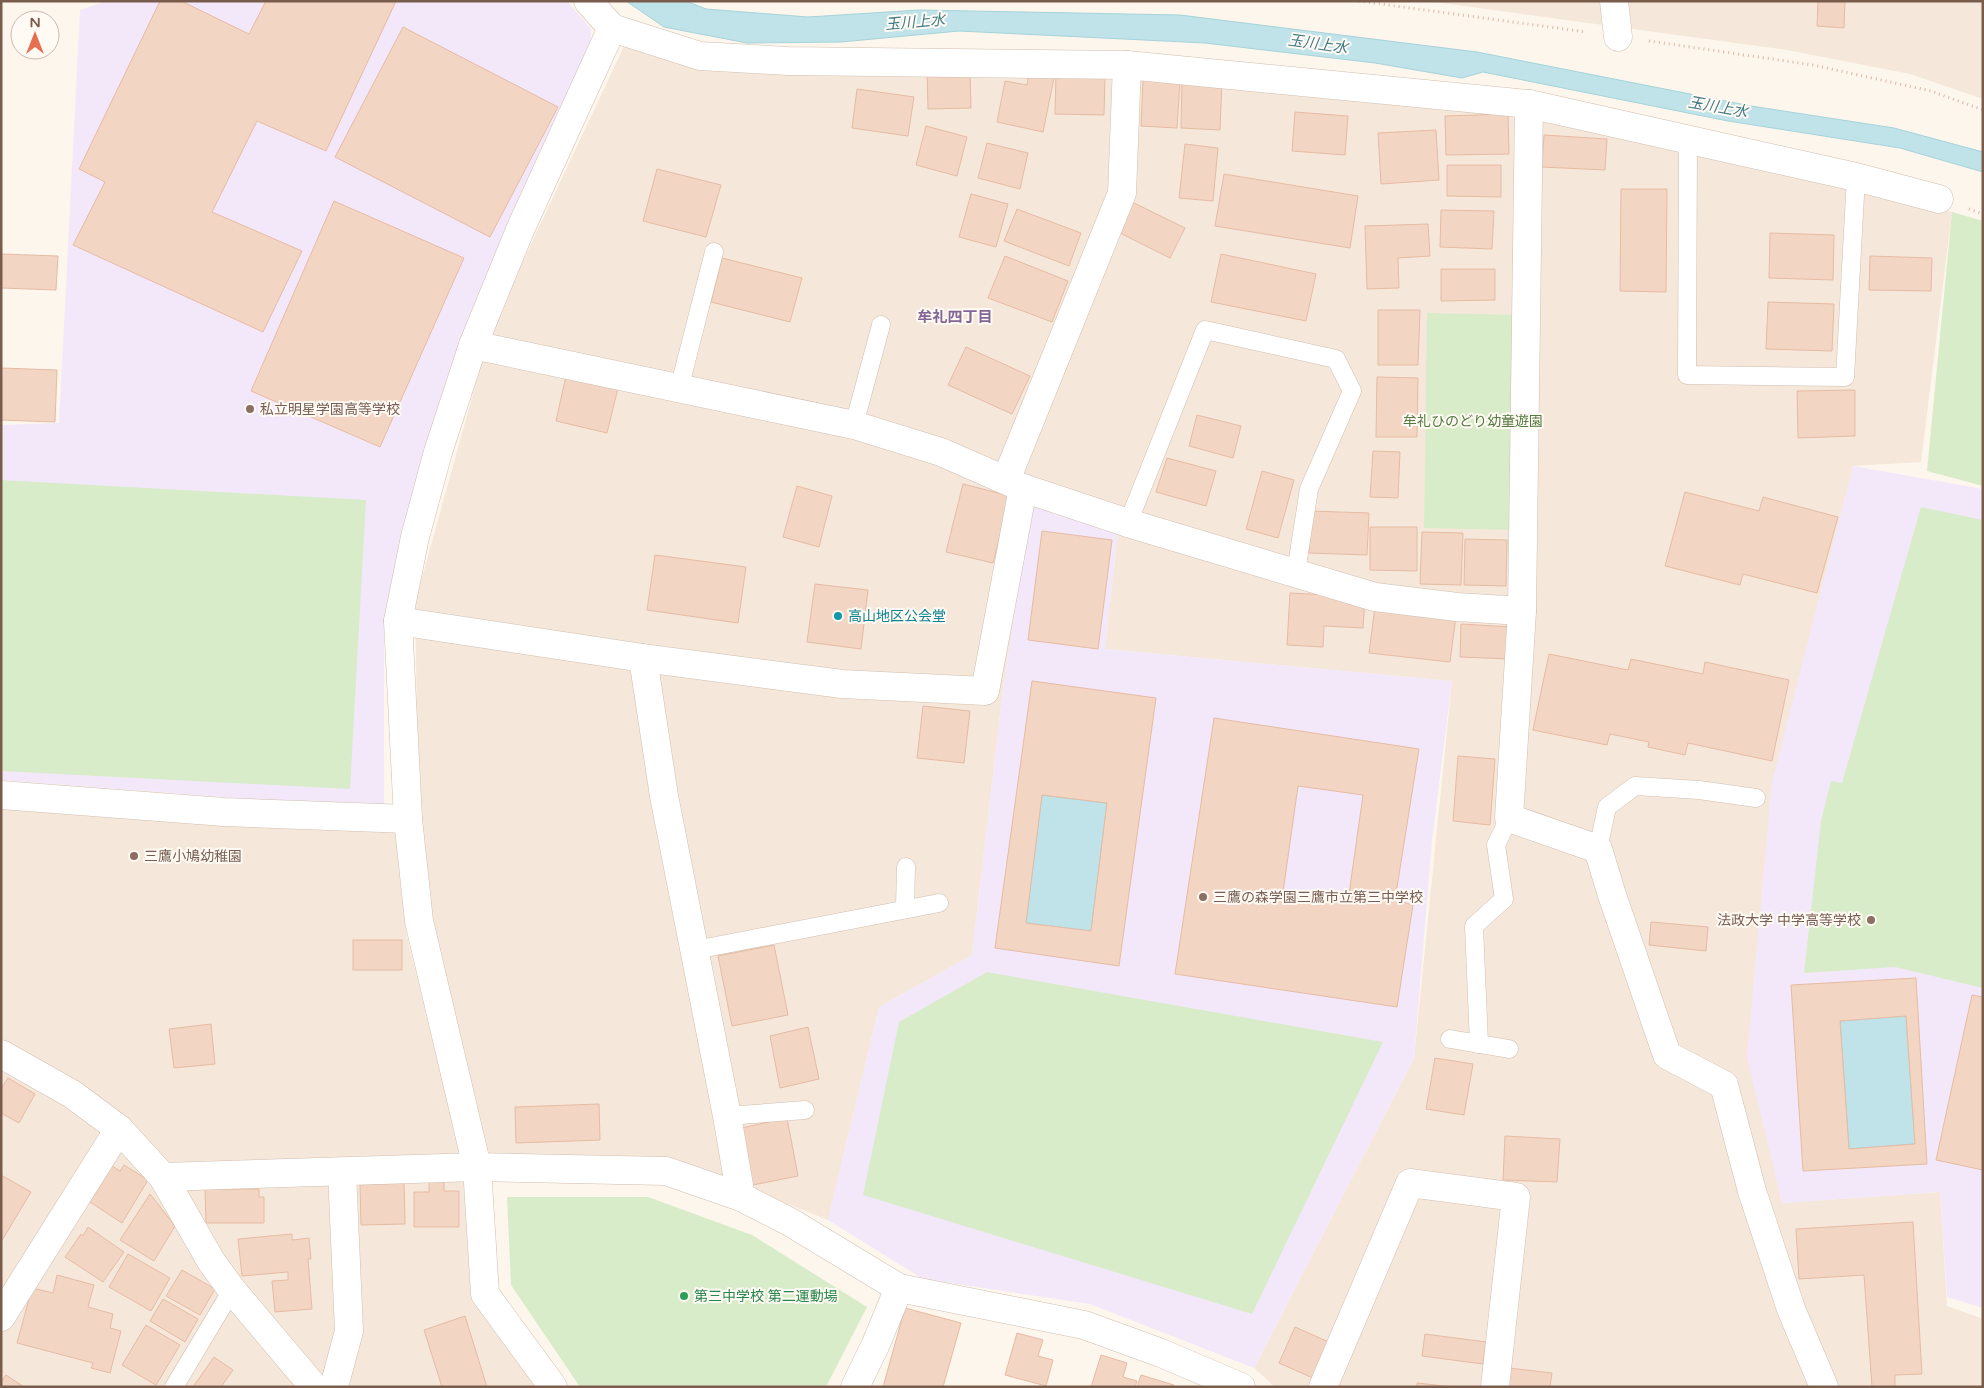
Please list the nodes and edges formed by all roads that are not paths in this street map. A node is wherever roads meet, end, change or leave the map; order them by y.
1 (588, 1) edge
2 (1614, 1) edge
3 (612, 28) junction
4 (1618, 37) road end
5 (1128, 65) junction
6 (1529, 104) junction
7 (1688, 140) junction
8 (1856, 177) junction
9 (1939, 199) dead end
10 (714, 252) dead end
11 (881, 325) dead end
12 (473, 345) junction
13 (679, 389) junction
14 (854, 425) junction
15 (1015, 484) junction
16 (1128, 524) junction
17 (1296, 572) junction
18 (1522, 611) junction
19 (398, 621) junction
20 (643, 658) junction
21 (1, 795) edge
22 (1756, 798) dead end
23 (1509, 818) junction
24 (408, 819) junction
25 (1598, 850) junction
26 (906, 867) dead end
27 (939, 903) dead end
28 (905, 908) junction
29 (695, 950) junction
30 (1450, 1039) dead end
31 (1479, 1044) junction
32 (1509, 1049) dead end
33 (1, 1054) edge
34 (806, 1110) dead end
35 (727, 1116) junction
36 (118, 1129) junction
37 (477, 1167) junction
38 (342, 1172) junction
39 (163, 1177) junction
40 (741, 1197) junction
41 (899, 1288) junction
42 (232, 1290) junction
43 (1, 1317) edge
44 (174, 1387) edge
45 (314, 1387) edge
46 (334, 1387) edge
47 (553, 1387) edge
48 (855, 1387) edge
49 (1241, 1387) edge
50 (1322, 1387) edge
51 (1495, 1387) edge
52 (1824, 1387) edge

1 - 3 street
2 - 4 street
3 - 5 street
3 - 12 street
5 - 6 street
5 - 15 street
6 - 7 street
6 - 18 street
7 - 8 street
7 - 8 lane
8 - 9 street
10 - 13 lane
11 - 14 lane
12 - 13 street
12 - 19 street
13 - 14 street
14 - 15 street
15 - 16 street
15 - 20 street
16 - 17 street
16 - 17 lane
17 - 18 street
18 - 23 street
19 - 20 street
19 - 24 street
20 - 29 street
21 - 24 street
22 - 25 lane
23 - 25 street
23 - 31 lane
24 - 37 street
25 - 52 street
26 - 28 lane
27 - 28 lane
28 - 29 lane
29 - 35 street
30 - 31 lane
31 - 32 lane
33 - 36 street
34 - 35 lane
35 - 40 street
36 - 39 street
36 - 43 street
37 - 38 street
37 - 40 street
37 - 47 street
38 - 39 street
38 - 46 street
39 - 42 street
40 - 41 street
41 - 48 street
41 - 49 street
42 - 44 lane
42 - 45 street
50 - 51 street

